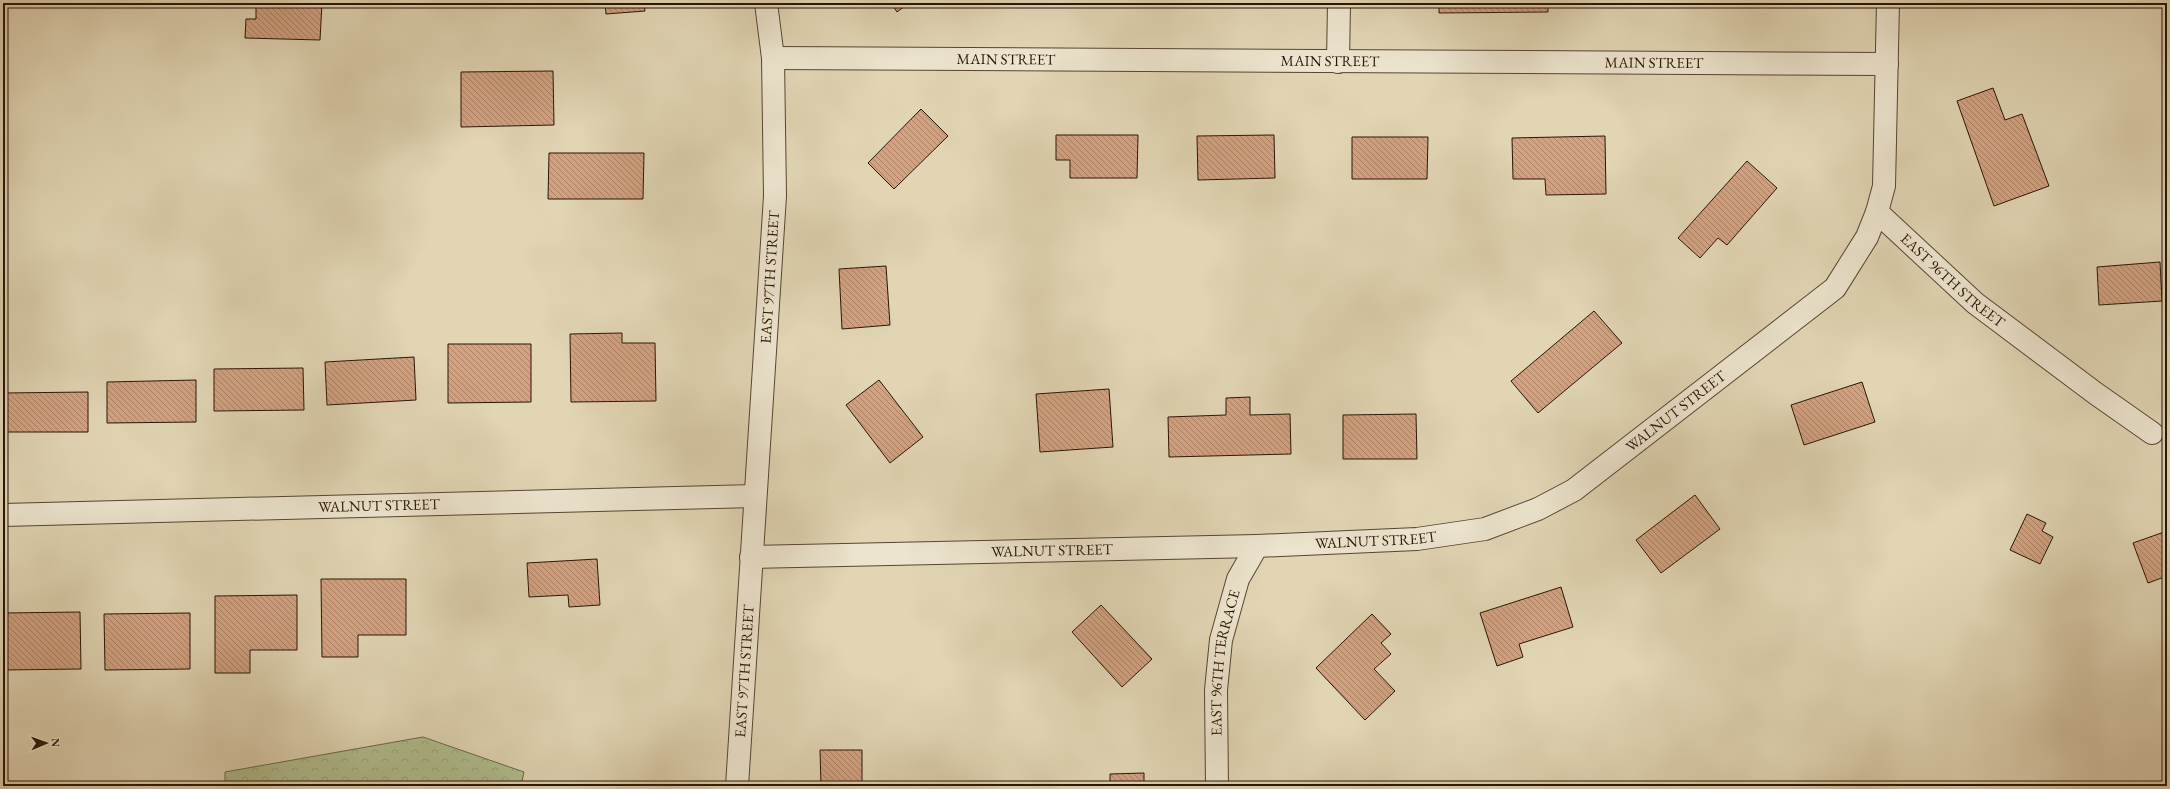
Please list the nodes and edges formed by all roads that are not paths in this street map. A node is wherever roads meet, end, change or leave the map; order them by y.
1 (766, 3) edge
2 (1339, 3) edge
3 (1888, 3) edge
4 (773, 58) junction
5 (1338, 62) junction
6 (1887, 64) junction
7 (1877, 212) junction
8 (2152, 433) dead end
9 (756, 496) junction
10 (3, 515) edge
11 (1257, 546) junction
12 (751, 557) junction
13 (737, 786) edge
14 (1216, 786) edge

1 - 4 street, EAST 97TH STREET
2 - 5 street
3 - 6 street
4 - 5 street, MAIN STREET
4 - 9 street, EAST 97TH STREET
5 - 6 street, MAIN STREET
6 - 7 street
7 - 8 street, EAST 96TH STREET
7 - 11 street, WALNUT STREET
9 - 10 street, WALNUT STREET
9 - 12 street, EAST 97TH STREET
11 - 12 street, WALNUT STREET
11 - 14 street, EAST 96TH TERRACE
12 - 13 street, EAST 97TH STREET

